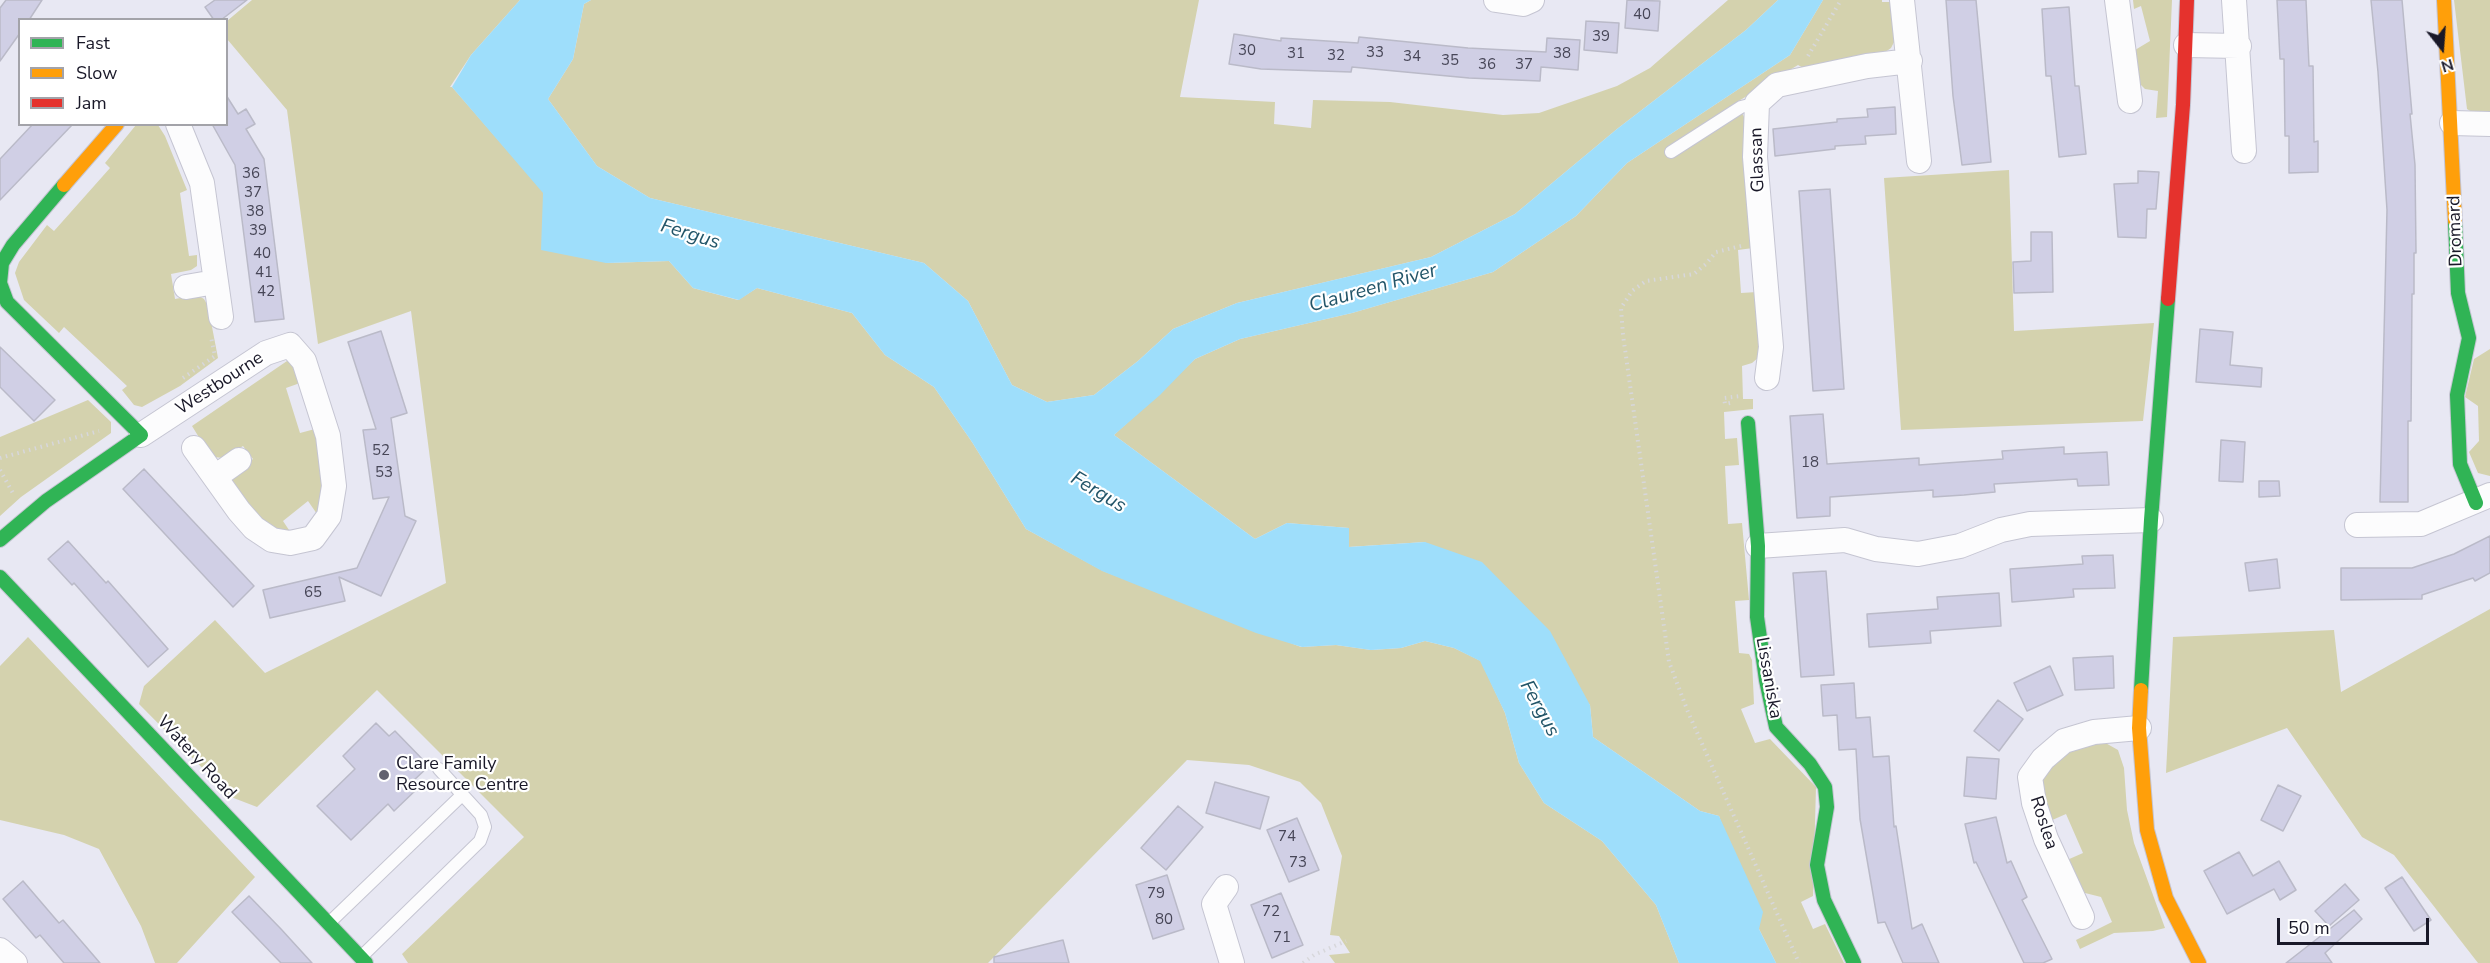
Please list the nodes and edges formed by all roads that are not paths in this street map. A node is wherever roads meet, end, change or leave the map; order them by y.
1 (1496, 0) edge
2 (1532, 0) edge
3 (1902, 0) edge
4 (2117, 0) edge
5 (2187, 0) edge
6 (2234, 0) edge
7 (2444, 0) edge
8 (2187, 45) junction
9 (2239, 46) junction
10 (1910, 61) junction
11 (2130, 101) dead end
12 (1757, 103) junction
13 (2452, 123) junction
14 (2490, 124) edge
15 (115, 126) edge
16 (179, 126) edge
17 (2244, 151) dead end
18 (1671, 152) dead end
19 (1919, 161) dead end
20 (215, 282) junction
21 (186, 286) dead end
22 (220, 317) road end
23 (2480, 337) edge
24 (1767, 378) dead end
25 (1748, 423) dead end
26 (135, 428) junction
27 (194, 448) dead end
28 (239, 460) dead end
29 (215, 477) junction
30 (2483, 499) edge
31 (2151, 520) junction
32 (2357, 525) dead end
33 (0, 540) edge
34 (1758, 546) junction
35 (0, 577) edge
36 (2139, 728) junction
37 (439, 769) dead end
38 (462, 795) junction
39 (1226, 887) dead end
40 (2082, 917) dead end
41 (328, 924) junction
42 (0, 950) edge
43 (361, 961) edge
44 (15, 963) edge
45 (1232, 963) edge
46 (1854, 963) edge
47 (2199, 963) edge

1 - 2 street
3 - 10 street
4 - 11 street
5 - 8 street
6 - 9 street
7 - 13 street, Dromard
8 - 9 street
8 - 31 street
9 - 17 street
10 - 12 street, Glassan
10 - 19 street
12 - 18 lane
12 - 24 street, Glassan
13 - 14 street
13 - 23 street, Dromard
15 - 26 street
16 - 20 street
20 - 21 street
20 - 22 street
23 - 30 street, Dromard
25 - 34 street, Lissaniska
26 - 29 street, Westbourne
26 - 33 street, Westbourne
27 - 29 street, Westbourne
28 - 29 street
30 - 32 street, Dromard
31 - 34 street
31 - 36 street
34 - 46 street, Lissaniska
35 - 41 street, Watery Road
36 - 40 street, Roslea
36 - 47 street
37 - 38 lane
38 - 41 lane
38 - 43 lane
39 - 45 street
41 - 43 street, Watery Road
42 - 44 street

